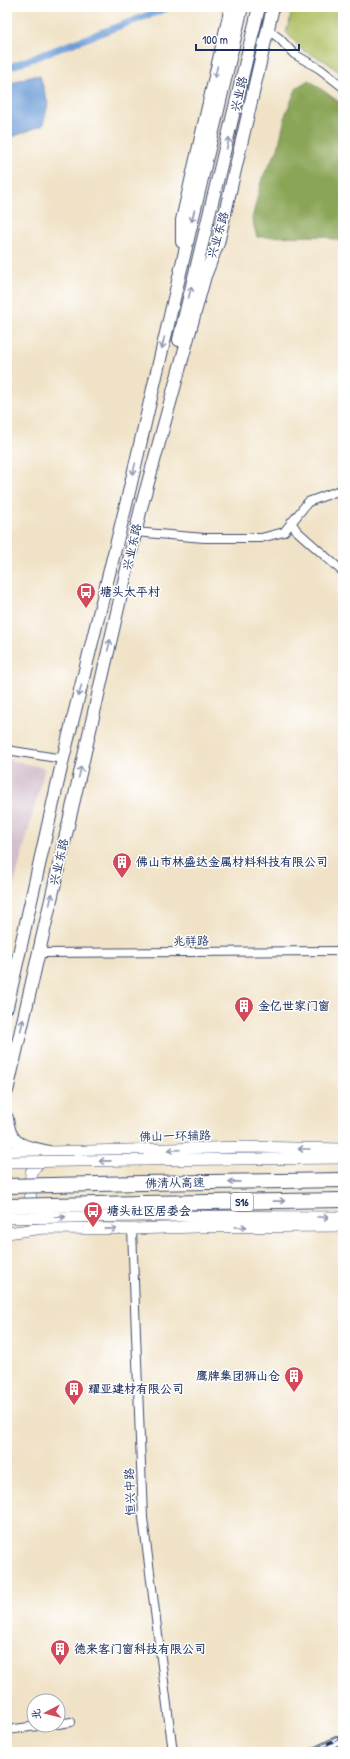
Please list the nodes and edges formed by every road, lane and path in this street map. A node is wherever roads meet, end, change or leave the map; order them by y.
1 (231, 7) edge
2 (242, 7) edge
3 (259, 7) edge
4 (273, 7) edge
5 (268, 30) junction
6 (343, 87) edge
7 (181, 264) junction
8 (343, 489) edge
9 (141, 508) junction
10 (291, 522) junction
11 (135, 532) junction
12 (343, 572) edge
13 (7, 750) edge
14 (63, 759) junction
15 (343, 951) edge
16 (38, 953) junction
17 (7, 1007) edge
18 (7, 1091) edge
19 (7, 1118) edge
20 (343, 1149) edge
21 (7, 1151) edge
22 (49, 1152) junction
23 (343, 1158) edge
24 (7, 1162) edge
25 (343, 1180) edge
26 (7, 1186) edge
27 (343, 1200) edge
28 (7, 1206) edge
29 (143, 1210) junction
30 (343, 1217) edge
31 (7, 1218) edge
32 (343, 1226) edge
33 (44, 1228) junction
34 (132, 1229) junction
35 (7, 1233) edge
36 (71, 1722) dead end
37 (66, 1723) edge
38 (26, 1728) edge
39 (7, 1730) edge
40 (343, 1738) edge
41 (173, 1752) edge
42 (314, 1752) edge

1 -> 7 main road
2 -> 7 main road, 兴业东路
9 -> 3 main road, 兴业路
4 - 5 main road, 兴业东路
5 - 6 street
5 - 9 main road, 兴业东路
7 -> 14 main road, 兴业东路
8 - 10 street
9 - 11 main road, 兴业东路
10 - 11 street
10 - 12 street
16 -> 11 main road, 兴业东路
13 - 14 street
14 - 17 main road, 兴业东路
15 - 16 street, 兆祥路
18 -> 16 main road, 兴业东路
19 - 22 main road
20 -> 22 main road, 佛山一环辅路
21 - 22 main road, 佛山一环辅路
22 - 33 main road
23 -> 24 main road, 佛山一环辅路, bridge
25 -> 26 highway, 佛清从高速 / S16, bridge
29 -> 27 highway, 佛清从高速 / S16
28 - 29 highway, 佛清从高速 / S16, bridge
29 -> 30 main road
31 -> 29 main road, bridge
34 -> 32 main road
33 -> 34 main road
33 - 35 main road
34 - 41 street, 恒兴中路
36 - 37 street
38 - 39 street
40 - 42 street

